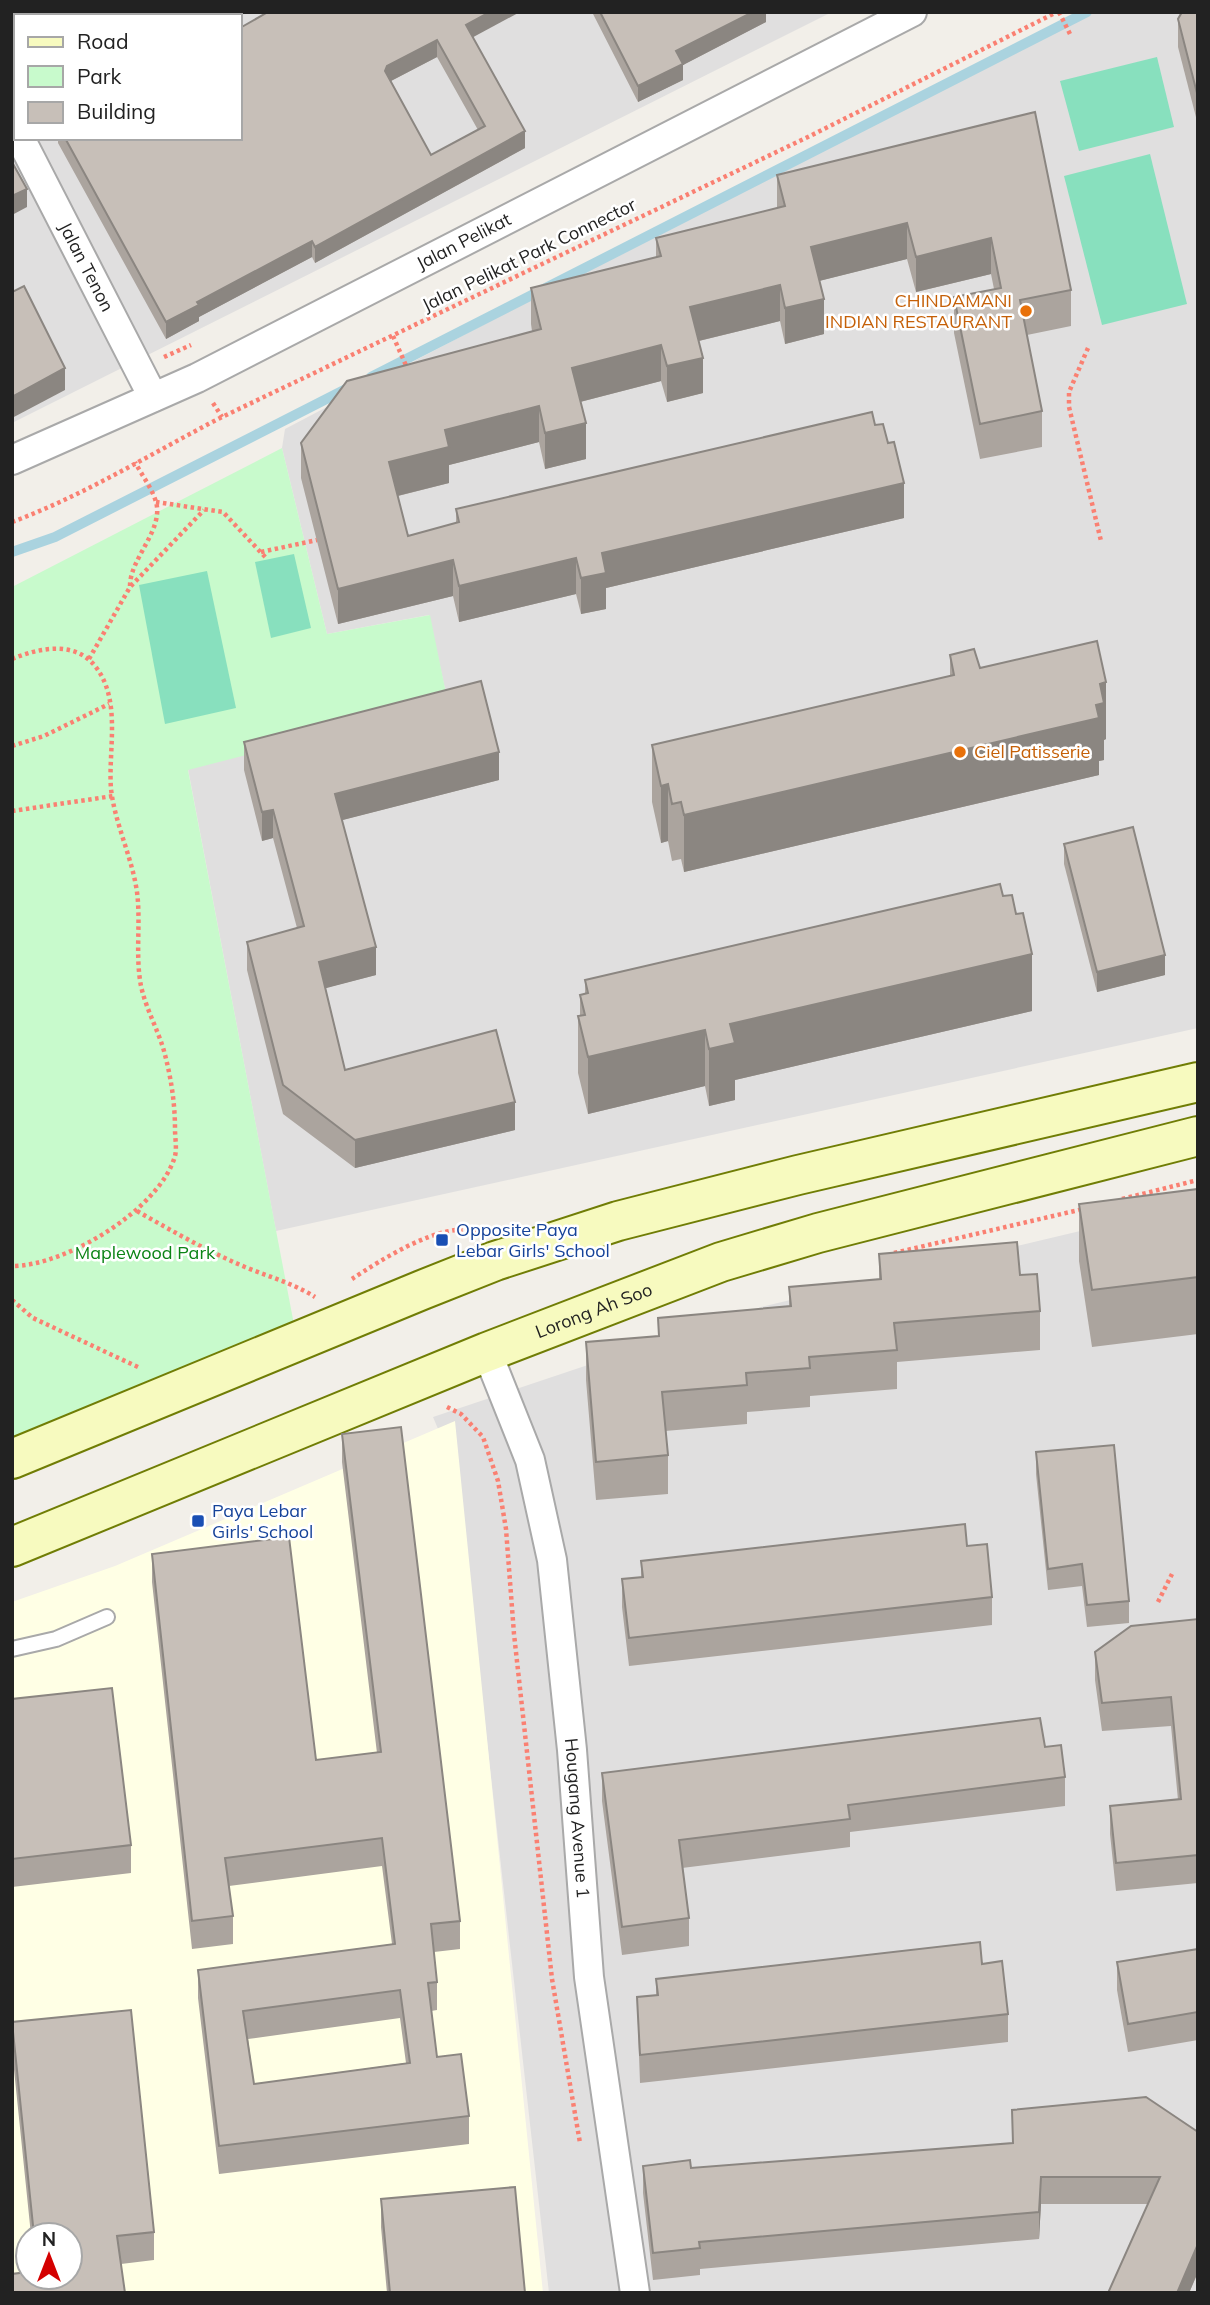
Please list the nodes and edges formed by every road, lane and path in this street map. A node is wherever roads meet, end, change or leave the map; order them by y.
1 (912, 12) edge
2 (1058, 12) edge
3 (1070, 34) dead end
4 (21, 140) edge
5 (393, 335) junction
6 (1088, 348) dead end
7 (409, 373) edge
8 (153, 397) junction
9 (12, 460) edge
10 (135, 461) junction
11 (156, 502) junction
12 (204, 510) junction
13 (12, 522) edge
14 (317, 540) edge
15 (1101, 541) dead end
16 (260, 552) junction
17 (267, 559) dead end
18 (130, 587) junction
19 (12, 659) edge
20 (89, 659) junction
21 (109, 704) junction
22 (12, 746) edge
23 (113, 796) junction
24 (12, 811) edge
25 (1198, 1082) edge
26 (1198, 1136) edge
27 (798, 1175) junction
28 (1198, 1180) edge
29 (1112, 1202) edge
30 (1086, 1209) edge
31 (137, 1211) junction
32 (818, 1233) junction
33 (976, 1236) junction
34 (979, 1247) edge
35 (886, 1255) edge
36 (12, 1266) edge
37 (12, 1300) edge
38 (340, 1324) junction
39 (487, 1352) junction
40 (186, 1387) junction
41 (443, 1405) dead end
42 (12, 1459) edge
43 (12, 1547) edge
44 (1172, 1574) dead end
45 (1158, 1602) dead end
46 (107, 1616) dead end
47 (12, 1650) edge
48 (582, 2150) dead end
49 (635, 2293) edge

1 - 8 street, Jalan Pelikat
2 - 3 path
2 - 5 path, Jalan Pelikat Park Connector
4 - 8 street, Jalan Tenon
5 - 7 path
5 - 10 path, Jalan Pelikat Park Connector
6 - 15 path
8 - 9 street, Jalan Pelikat
10 - 11 path
10 - 13 path, Jalan Pelikat Park Connector
11 - 12 path
11 - 18 path
12 - 16 path
12 - 18 path
14 - 16 path
16 - 17 path
18 - 20 path
19 - 20 path
20 - 21 path
21 - 22 path
21 - 23 path
23 - 24 path
23 - 31 path
25 - 27 main road
26 - 32 main road, Lorong Ah Soo
27 - 32 main road
27 - 38 main road
28 - 29 path
30 - 33 path
31 - 36 path
31 - 38 path
32 - 39 main road, Lorong Ah Soo
33 - 34 path
33 - 35 path
37 - 40 path
38 - 40 main road
39 - 43 main road, Lorong Ah Soo
39 - 49 street, Hougang Avenue 1
40 - 42 main road
41 - 48 path
44 - 45 path
46 - 47 lane

